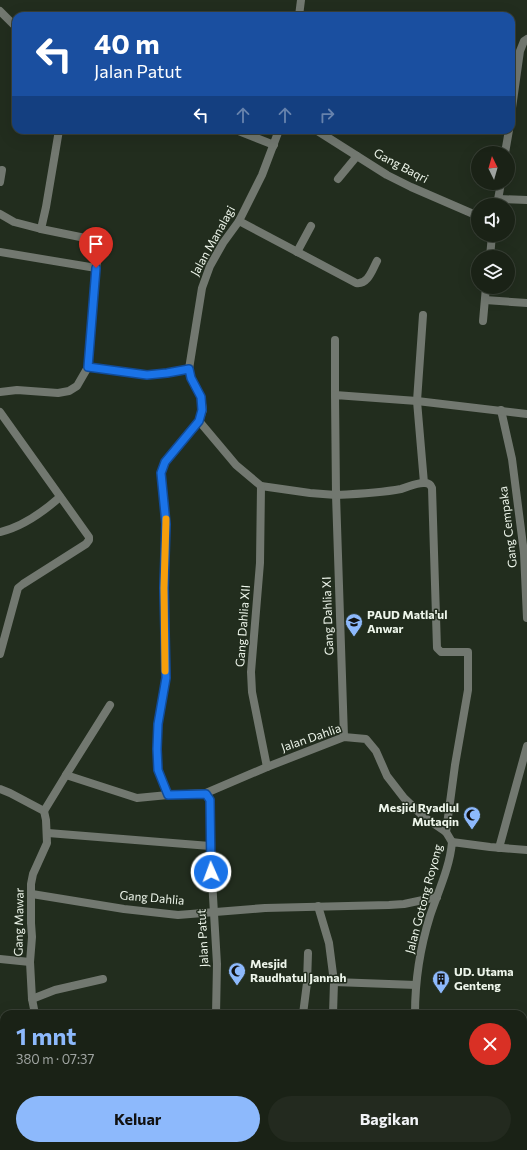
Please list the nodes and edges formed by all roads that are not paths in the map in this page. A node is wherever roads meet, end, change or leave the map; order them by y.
1 (301, 0) edge
2 (0, 11) edge
3 (300, 12) edge
4 (12, 23) edge
5 (527, 39) edge
6 (515, 87) edge
7 (58, 134) edge
8 (246, 134) edge
9 (278, 134) edge
10 (322, 134) edge
11 (508, 134) edge
12 (274, 145) junction
13 (506, 146) edge
14 (357, 156) junction
15 (2, 170) dead end
16 (338, 179) dead end
17 (0, 182) edge
18 (527, 200) edge
19 (515, 201) edge
20 (471, 213) edge
21 (0, 214) edge
22 (239, 221) junction
23 (311, 226) dead end
24 (41, 230) junction
25 (0, 252) edge
26 (297, 252) junction
27 (377, 261) dead end
28 (96, 268) junction
29 (485, 294) edge
30 (484, 300) junction
31 (527, 303) edge
32 (423, 315) dead end
33 (483, 321) dead end
34 (336, 340) dead end
35 (88, 367) junction
36 (189, 369) junction
37 (0, 392) edge
38 (334, 395) junction
39 (417, 401) junction
40 (501, 410) junction
41 (0, 412) edge
42 (527, 414) edge
43 (199, 421) junction
44 (424, 483) junction
45 (261, 486) junction
46 (336, 495) junction
47 (60, 497) junction
48 (0, 532) edge
49 (527, 618) edge
50 (0, 654) edge
51 (110, 705) dead end
52 (344, 737) junction
53 (527, 746) edge
54 (267, 767) junction
55 (66, 775) junction
56 (0, 789) edge
57 (206, 794) junction
58 (168, 795) junction
59 (44, 811) junction
60 (446, 832) junction
61 (48, 833) junction
62 (452, 842) junction
63 (210, 846) junction
64 (499, 848) junction
65 (527, 850) edge
66 (32, 894) junction
67 (437, 897) junction
68 (318, 906) junction
69 (213, 911) junction
70 (308, 953) dead end
71 (0, 960) edge
72 (30, 962) junction
73 (103, 979) dead end
74 (334, 982) junction
75 (416, 985) junction
76 (32, 999) junction
77 (34, 1010) edge
78 (216, 1010) edge
79 (304, 1010) edge
80 (332, 1010) edge
81 (415, 1010) edge

1 - 3 street
2 - 4 street
5 - 6 street
7 - 24 street
8 - 12 street
9 - 12 street, Jalan Manalagi
10 - 14 street, Gang Baqri
11 - 13 street
12 - 22 street, Jalan Manalagi
14 - 16 street
14 - 20 street, Gang Baqri
15 - 17 street
18 - 19 street
21 - 24 street
22 - 26 street
22 - 36 street, Jalan Manalagi
23 - 26 street
24 - 28 street
25 - 28 street
26 - 27 street
28 - 35 street
29 - 30 street
30 - 31 street
30 - 33 street
32 - 39 street
34 - 38 street, Gang Dahlia XI
35 - 36 street
35 - 37 street
36 - 43 street
38 - 39 street
38 - 46 street, Gang Dahlia XI
39 - 40 street
39 - 44 street
40 - 42 street
40 - 49 street, Gang Cempaka
41 - 47 street
43 - 45 street
43 - 58 street
44 - 46 street
44 - 60 street
45 - 46 street
45 - 54 street, Gang Dahlia XII
46 - 52 street, Gang Dahlia XI
47 - 48 street
47 - 50 street
51 - 55 street
52 - 54 street, Jalan Dahlia
52 - 60 street, Jalan Dahlia
53 - 64 street
54 - 57 street, Jalan Dahlia
55 - 58 street
55 - 59 street
56 - 59 street
57 - 58 street
57 - 63 street, Jalan Patut
59 - 61 street, Gang Mawar
60 - 62 street, Jalan Dahlia
61 - 63 street
61 - 66 street, Gang Mawar
62 - 64 street, Jalan Gotong Royong
62 - 67 street, Jalan Gotong Royong
63 - 69 street, Jalan Patut
64 - 65 street, Jalan Gotong Royong
66 - 69 street, Gang Dahlia
66 - 72 street, Gang Mawar
67 - 68 street, Gang Dahlia
67 - 75 street, Jalan Gotong Royong
68 - 69 street, Gang Dahlia
68 - 74 street
69 - 78 street, Jalan Patut
70 - 79 street
71 - 72 street
72 - 76 street, Gang Mawar
73 - 76 street
74 - 75 street
74 - 80 street
75 - 81 street, Jalan Gotong Royong
76 - 77 street, Gang Mawar

